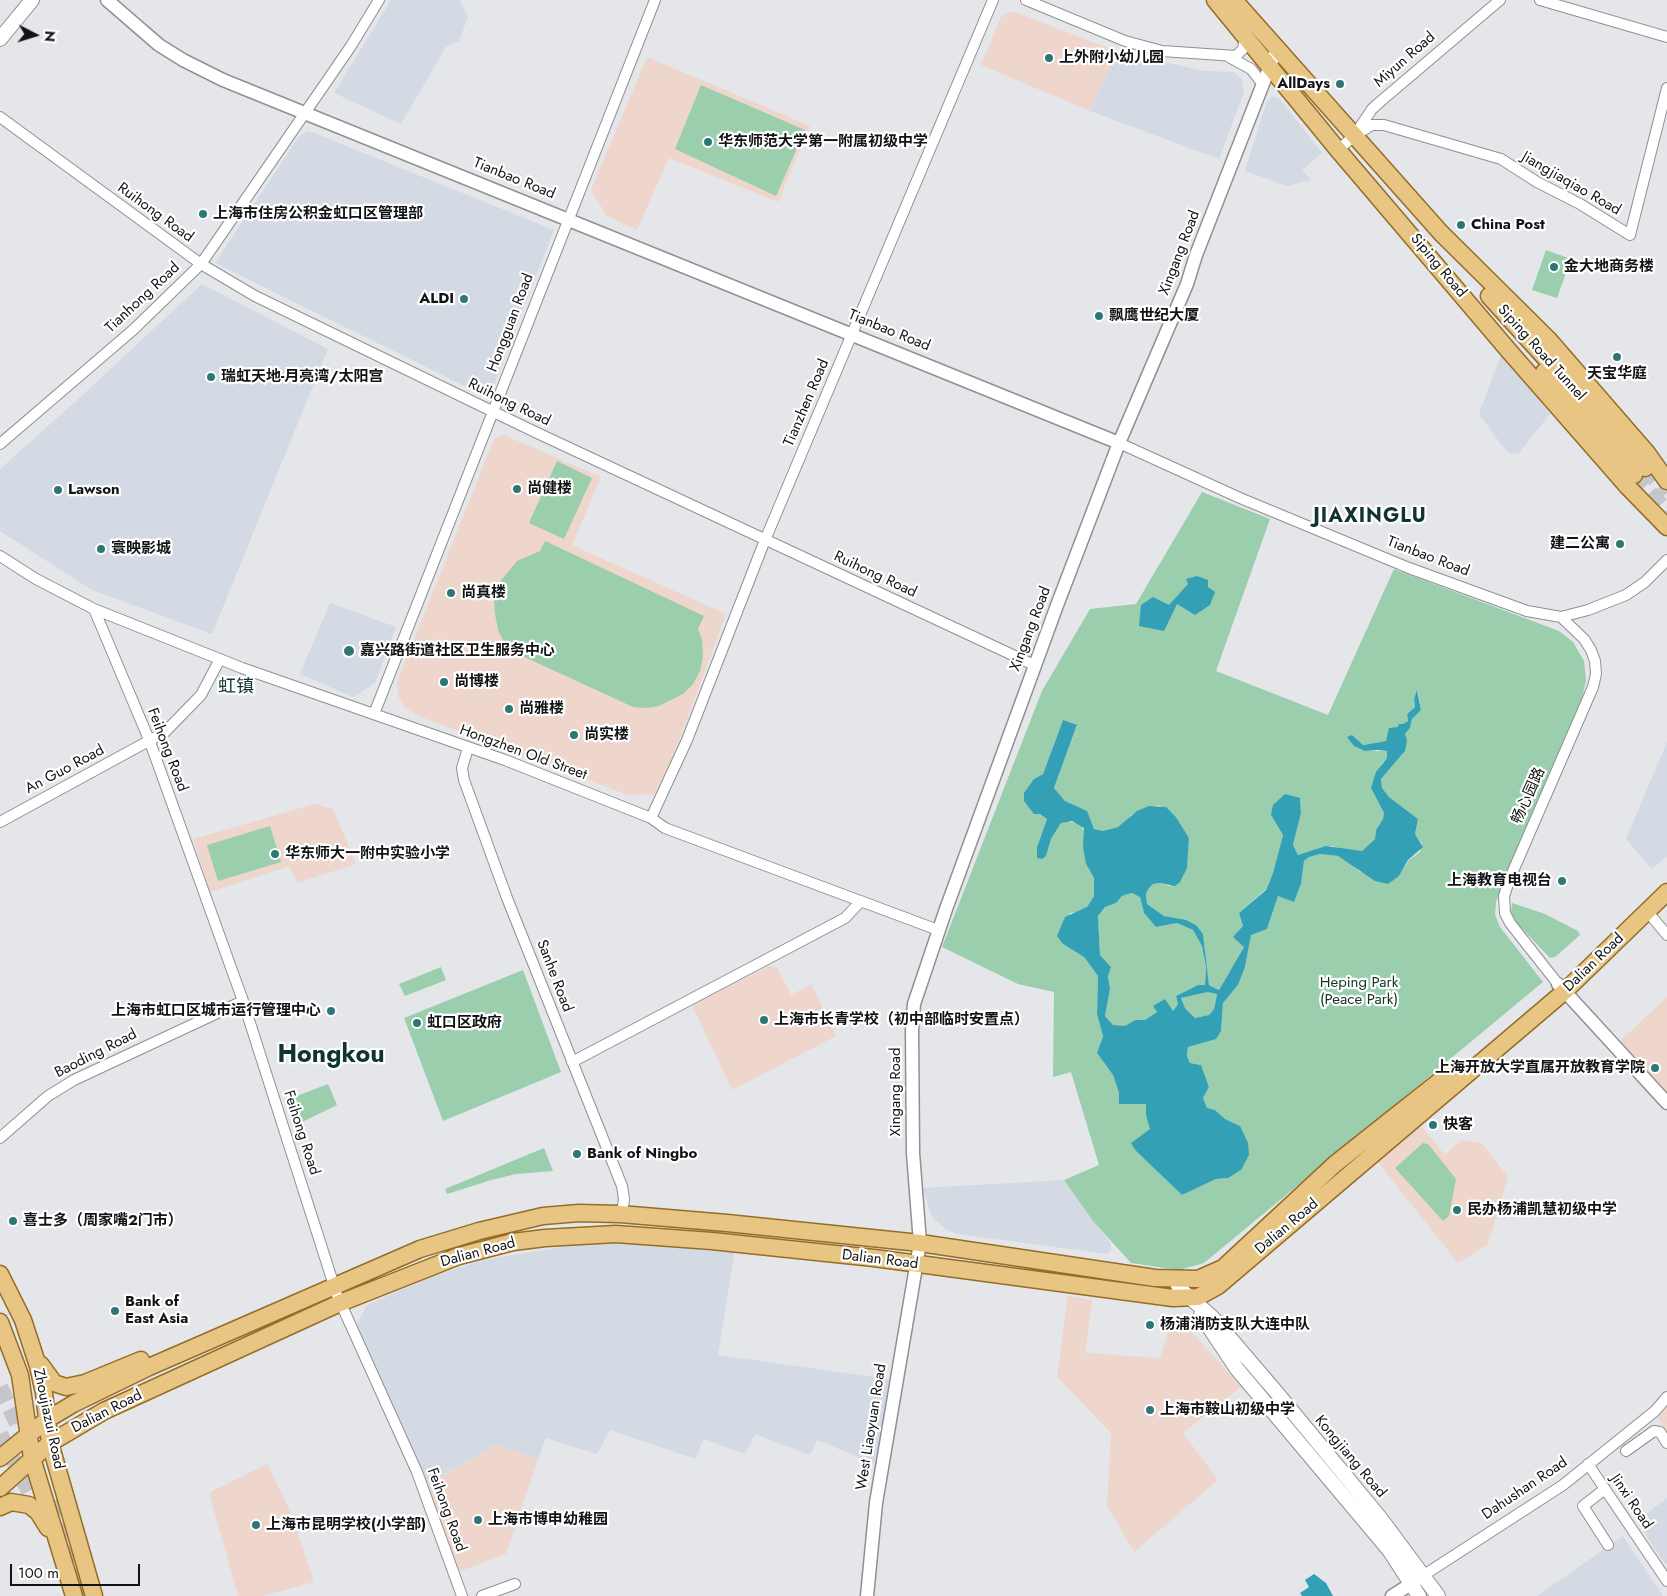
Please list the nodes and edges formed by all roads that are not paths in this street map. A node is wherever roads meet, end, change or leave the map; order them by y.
1 (32, 0) edge
2 (107, 0) edge
3 (379, 0) edge
4 (655, 0) edge
5 (993, 0) edge
6 (1026, 0) edge
7 (1216, 0) edge
8 (1234, 0) edge
9 (1500, 0) edge
10 (1540, 0) edge
11 (1245, 36) junction
12 (1667, 37) edge
13 (0, 38) edge
14 (1277, 48) junction
15 (1229, 57) junction
16 (1270, 65) junction
17 (1262, 83) junction
18 (1667, 88) edge
19 (304, 111) junction
20 (0, 116) edge
21 (1354, 136) junction
22 (1338, 150) junction
23 (568, 218) junction
24 (1441, 234) junction
25 (1427, 254) junction
26 (201, 264) junction
27 (852, 334) junction
28 (492, 412) junction
29 (1119, 443) junction
30 (0, 444) edge
31 (1667, 481) edge
32 (1667, 527) edge
33 (765, 540) junction
34 (0, 556) edge
35 (1667, 560) edge
36 (94, 609) junction
37 (1561, 617) junction
38 (220, 659) junction
39 (1034, 665) junction
40 (374, 714) junction
41 (147, 743) junction
42 (468, 748) junction
43 (651, 818) junction
44 (0, 822) edge
45 (1667, 879) edge
46 (1667, 892) edge
47 (861, 901) junction
48 (1647, 911) junction
49 (938, 930) junction
50 (1667, 935) edge
51 (1561, 988) junction
52 (243, 1001) junction
53 (572, 1062) junction
54 (1667, 1103) edge
55 (0, 1138) edge
56 (622, 1214) junction
57 (920, 1243) junction
58 (915, 1264) junction
59 (0, 1274) edge
60 (1176, 1280) junction
61 (334, 1286) junction
62 (1191, 1299) junction
63 (340, 1303) junction
64 (0, 1322) edge
65 (29, 1338) junction
66 (192, 1348) junction
67 (1667, 1397) edge
68 (48, 1419) junction
69 (28, 1434) junction
70 (50, 1443) junction
71 (1667, 1443) edge
72 (1626, 1451) dead end
73 (0, 1458) edge
74 (32, 1458) junction
75 (1588, 1464) junction
76 (0, 1488) edge
77 (1605, 1489) junction
78 (0, 1507) edge
79 (1608, 1546) dead end
80 (65, 1568) junction
81 (1424, 1575) junction
82 (1667, 1581) edge
83 (515, 1584) dead end
84 (1415, 1590) edge
85 (74, 1596) edge
86 (94, 1596) edge
87 (462, 1596) edge
88 (482, 1596) edge
89 (867, 1596) edge
90 (1392, 1596) edge
91 (1438, 1596) edge

1 - 13 main road
2 - 19 street, Tianbao Road
3 - 19 street, Tianhong Road
4 - 23 street, Hongguan Road
5 - 27 street, Tianzhen Road
6 - 15 street
7 - 11 main road, Siping Road
8 - 14 main road, Siping Road
9 - 21 street, Miyun Road
10 - 12 street
11 - 15 street
11 - 16 main road, Siping Road
14 - 16 street, Xingang Road
14 - 21 main road, Siping Road
15 - 17 street
16 - 17 street, Xingang Road
16 - 22 main road, Siping Road
17 - 29 street, Xingang Road
18 - 21 street, Jiangjiaqiao Road
19 - 23 street, Tianbao Road
19 - 26 street, Tianhong Road
20 - 26 street, Ruihong Road
21 - 22 street, Miyun Road
21 - 24 main road, Siping Road
22 - 25 main road, Siping Road
23 - 27 street, Tianbao Road
23 - 28 street, Hongguan Road
24 - 25 main road, Siping Road Tunnel
24 - 31 main road, Siping Road
25 - 32 main road, Siping Road
26 - 28 street, Ruihong Road
26 - 30 street, Tianhong Road
27 - 29 street, Tianbao Road
27 - 33 street, Tianzhen Road
28 - 33 street, Ruihong Road
28 - 40 street, Hongguan Road
29 - 37 street, Tianbao Road
29 - 39 street, Xingang Road
33 - 39 street, Ruihong Road
33 - 43 street, Tianzhen Road
34 - 36 street
35 - 37 street, Tianbao Road
36 - 38 street, Hongzhen Old Street
36 - 41 street, Feihong Road
37 - 51 street, 畅心园路
38 - 40 street, Hongzhen Old Street
38 - 41 street, An Guo Road
39 - 49 street, Xingang Road
40 - 42 street, Hongzhen Old Street
41 - 44 street, An Guo Road
41 - 52 street, Feihong Road
42 - 43 street, Hongzhen Old Street
42 - 53 street, Sanhe Road
43 - 47 street, Hongzhen Old Street
45 - 51 main road, Dalian Road
46 - 48 main road, Dalian Road
47 - 49 street, Hongzhen Old Street
47 - 53 street
48 - 50 street
48 - 51 main road, Dalian Road
49 - 57 street, Xingang Road
51 - 54 street
51 - 60 main road, Dalian Road
51 - 62 main road, Dalian Road
52 - 55 street, Baoding Road
52 - 61 street, Feihong Road
53 - 56 street, Sanhe Road
56 - 57 main road, Dalian Road
56 - 61 main road, Dalian Road
57 - 58 street, Xingang Road
57 - 60 main road, Dalian Road
58 - 62 main road, Dalian Road
58 - 63 main road, Dalian Road
58 - 89 street, West Liaoyuan Road
59 - 65 main road, Zhoujiazui Road
60 - 62 main road, Kongjiang Road
61 - 63 street, Feihong Road
61 - 66 main road, Dalian Road
62 - 81 main road, Kongjiang Road
62 - 84 main road, Kongjiang Road
63 - 70 main road, Dalian Road
63 - 87 street, Feihong Road
64 - 69 main road, Zhoujiazui Road
65 - 66 main road
65 - 68 main road, Zhoujiazui Road
66 - 68 main road, Dalian Road
67 - 75 street, Dahushan Road
68 - 69 main road, Dalian Road
68 - 70 main road, Zhoujiazui Road
69 - 73 main road, Dalian Road
69 - 74 main road, Zhoujiazui Road
70 - 74 main road, Dalian Road
70 - 86 main road, Zhoujiazui Road
71 - 72 street
74 - 76 main road, Dalian Road
74 - 80 main road, Zhoujiazui Road
75 - 77 street, Jinxi Road
75 - 81 street, Dahushan Road
77 - 79 street
77 - 82 street, Jinxi Road
78 - 80 main road
80 - 85 main road, Zhoujiazui Road
81 - 84 street, Dahushan Road
81 - 91 main road, Kongjiang Road
83 - 88 street
84 - 90 street, Dahushan Road

